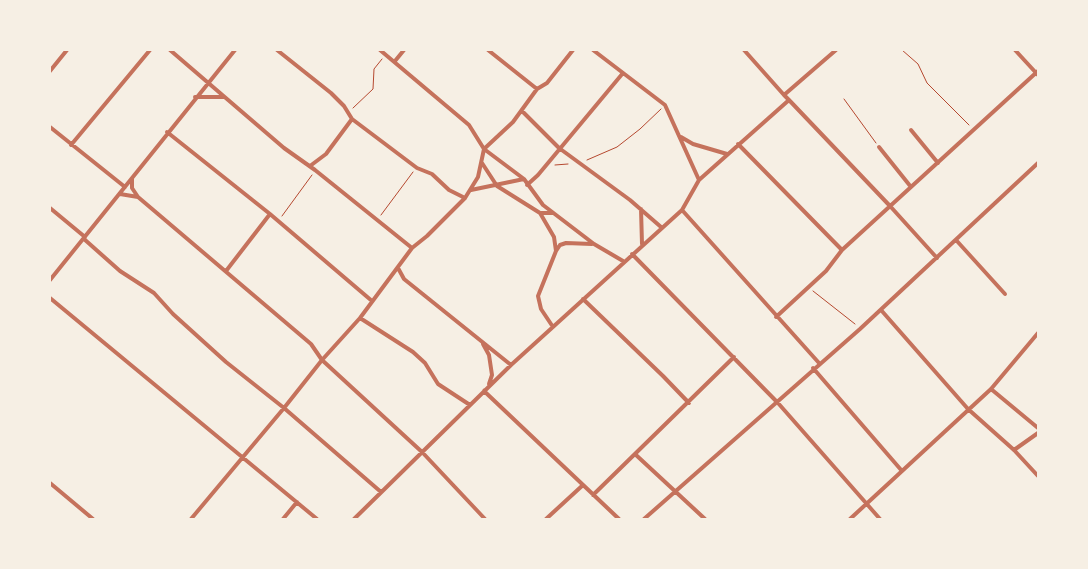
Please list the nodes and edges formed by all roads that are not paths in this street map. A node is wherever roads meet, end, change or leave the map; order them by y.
1 (67, 50) edge
2 (150, 50) edge
3 (170, 50) edge
4 (235, 50) edge
5 (277, 50) edge
6 (380, 50) edge
7 (404, 50) edge
8 (488, 50) edge
9 (574, 50) edge
10 (593, 50) edge
11 (744, 50) edge
12 (836, 50) edge
13 (1015, 50) edge
14 (395, 61) junction
15 (50, 71) edge
16 (1037, 72) edge
17 (623, 73) junction
18 (208, 81) junction
19 (537, 89) junction
20 (784, 95) junction
21 (196, 96) junction
22 (223, 96) junction
23 (788, 100) junction
24 (522, 111) junction
25 (352, 119) junction
26 (50, 127) edge
27 (911, 130) dead end
28 (167, 132) junction
29 (681, 137) junction
30 (738, 144) junction
31 (71, 145) junction
32 (560, 148) junction
33 (880, 148) road end
34 (484, 149) junction
35 (727, 154) junction
36 (482, 163) junction
37 (938, 163) junction
38 (1038, 163) edge
39 (310, 166) junction
40 (132, 179) junction
41 (524, 179) junction
42 (699, 180) junction
43 (527, 185) junction
44 (497, 186) junction
45 (125, 187) junction
46 (911, 187) junction
47 (471, 190) junction
48 (120, 194) junction
49 (138, 197) junction
50 (465, 198) junction
51 (890, 206) junction
52 (50, 208) edge
53 (641, 209) junction
54 (682, 210) junction
55 (540, 212) junction
56 (554, 213) junction
57 (270, 214) junction
58 (661, 227) junction
59 (84, 238) junction
60 (956, 240) junction
61 (594, 244) junction
62 (642, 244) junction
63 (412, 248) junction
64 (842, 250) junction
65 (556, 251) junction
66 (632, 254) junction
67 (936, 258) junction
68 (623, 261) junction
69 (398, 268) junction
70 (226, 271) junction
71 (50, 280) edge
72 (1005, 294) dead end
73 (50, 298) edge
74 (584, 299) junction
75 (372, 300) junction
76 (881, 310) junction
77 (776, 317) junction
78 (360, 318) junction
79 (553, 327) junction
80 (1038, 333) edge
81 (484, 344) junction
82 (734, 357) junction
83 (322, 360) junction
84 (819, 363) junction
85 (512, 365) junction
86 (813, 368) junction
87 (992, 389) junction
88 (484, 391) junction
89 (778, 403) junction
90 (688, 404) junction
91 (470, 405) junction
92 (284, 408) junction
93 (968, 409) junction
94 (1038, 428) edge
95 (1038, 433) edge
96 (1014, 450) junction
97 (422, 452) junction
98 (636, 455) junction
99 (243, 458) junction
100 (902, 470) junction
101 (1038, 476) edge
102 (51, 484) edge
103 (583, 485) junction
104 (676, 491) junction
105 (381, 492) junction
106 (593, 495) junction
107 (298, 502) junction
108 (867, 504) junction
109 (93, 519) edge
110 (192, 519) edge
111 (283, 519) edge
112 (317, 519) edge
113 (354, 519) edge
114 (485, 519) edge
115 (546, 519) edge
116 (619, 519) edge
117 (644, 519) edge
118 (705, 519) edge
119 (850, 519) edge
120 (880, 519) edge

1 - 15 street
2 - 31 street
3 - 18 street
4 - 18 street
5 - 25 street
6 - 14 street
7 - 14 street
8 - 19 street
9 - 19 street
10 - 17 street
11 - 20 street
12 - 20 street
13 - 16 street
14 - 34 street
16 - 37 street
17 - 29 street
17 - 32 street
18 - 21 street
18 - 22 street
19 - 24 street
20 - 23 street
21 - 22 street
21 - 28 street
22 - 39 street
23 - 30 street
23 - 51 street
24 - 32 street
24 - 34 street
25 - 39 street
25 - 50 street
26 - 31 street
27 - 37 street
28 - 40 street
28 - 57 street
29 - 35 street
29 - 42 street
30 - 35 street
30 - 64 street
31 - 45 street
32 - 43 street
32 - 53 street
33 - 46 street
34 - 36 street
34 - 41 street
35 - 42 street
36 - 44 street
36 - 47 street
37 - 46 street
38 - 60 street
39 - 63 street
40 - 45 street
40 - 49 street
41 - 43 street
41 - 44 street
42 - 54 street
43 - 56 street
44 - 47 street
44 - 55 street
45 - 48 street
46 - 51 street
47 - 50 street
48 - 49 street
48 - 59 street
49 - 70 street
50 - 63 street
51 - 64 street
51 - 67 street
52 - 59 street
53 - 58 street
53 - 62 street
54 - 58 street
54 - 77 street
55 - 56 street
55 - 65 street
56 - 61 street
57 - 70 street
57 - 75 street
58 - 62 street
59 - 71 street
59 - 92 street
60 - 67 street
60 - 72 street
61 - 65 street
61 - 68 street
62 - 66 street
63 - 69 street
64 - 77 street
65 - 79 street
66 - 68 street
66 - 82 street
67 - 76 street
68 - 74 street
69 - 75 street
69 - 81 street
70 - 83 street
73 - 99 street
74 - 79 street
74 - 90 street
75 - 78 street
76 - 84 street
76 - 93 street
77 - 84 street
78 - 83 street
78 - 91 street
79 - 85 street
80 - 87 street
81 - 85 street
81 - 88 street
82 - 89 street
82 - 90 street
83 - 92 street
83 - 97 street
84 - 86 street
85 - 88 street
86 - 89 street
86 - 100 street
87 - 93 street
87 - 94 street
88 - 91 street
88 - 103 street
89 - 104 street
89 - 108 street
90 - 98 street
91 - 97 street
92 - 99 street
92 - 105 street
93 - 96 street
93 - 100 street
95 - 96 street
96 - 101 street
97 - 105 street
97 - 114 street
98 - 104 street
98 - 106 street
99 - 107 street
99 - 110 street
100 - 108 street
102 - 109 street
103 - 106 street
103 - 115 street
104 - 117 street
104 - 118 street
105 - 113 street
106 - 116 street
107 - 111 street
107 - 112 street
108 - 119 street
108 - 120 street

